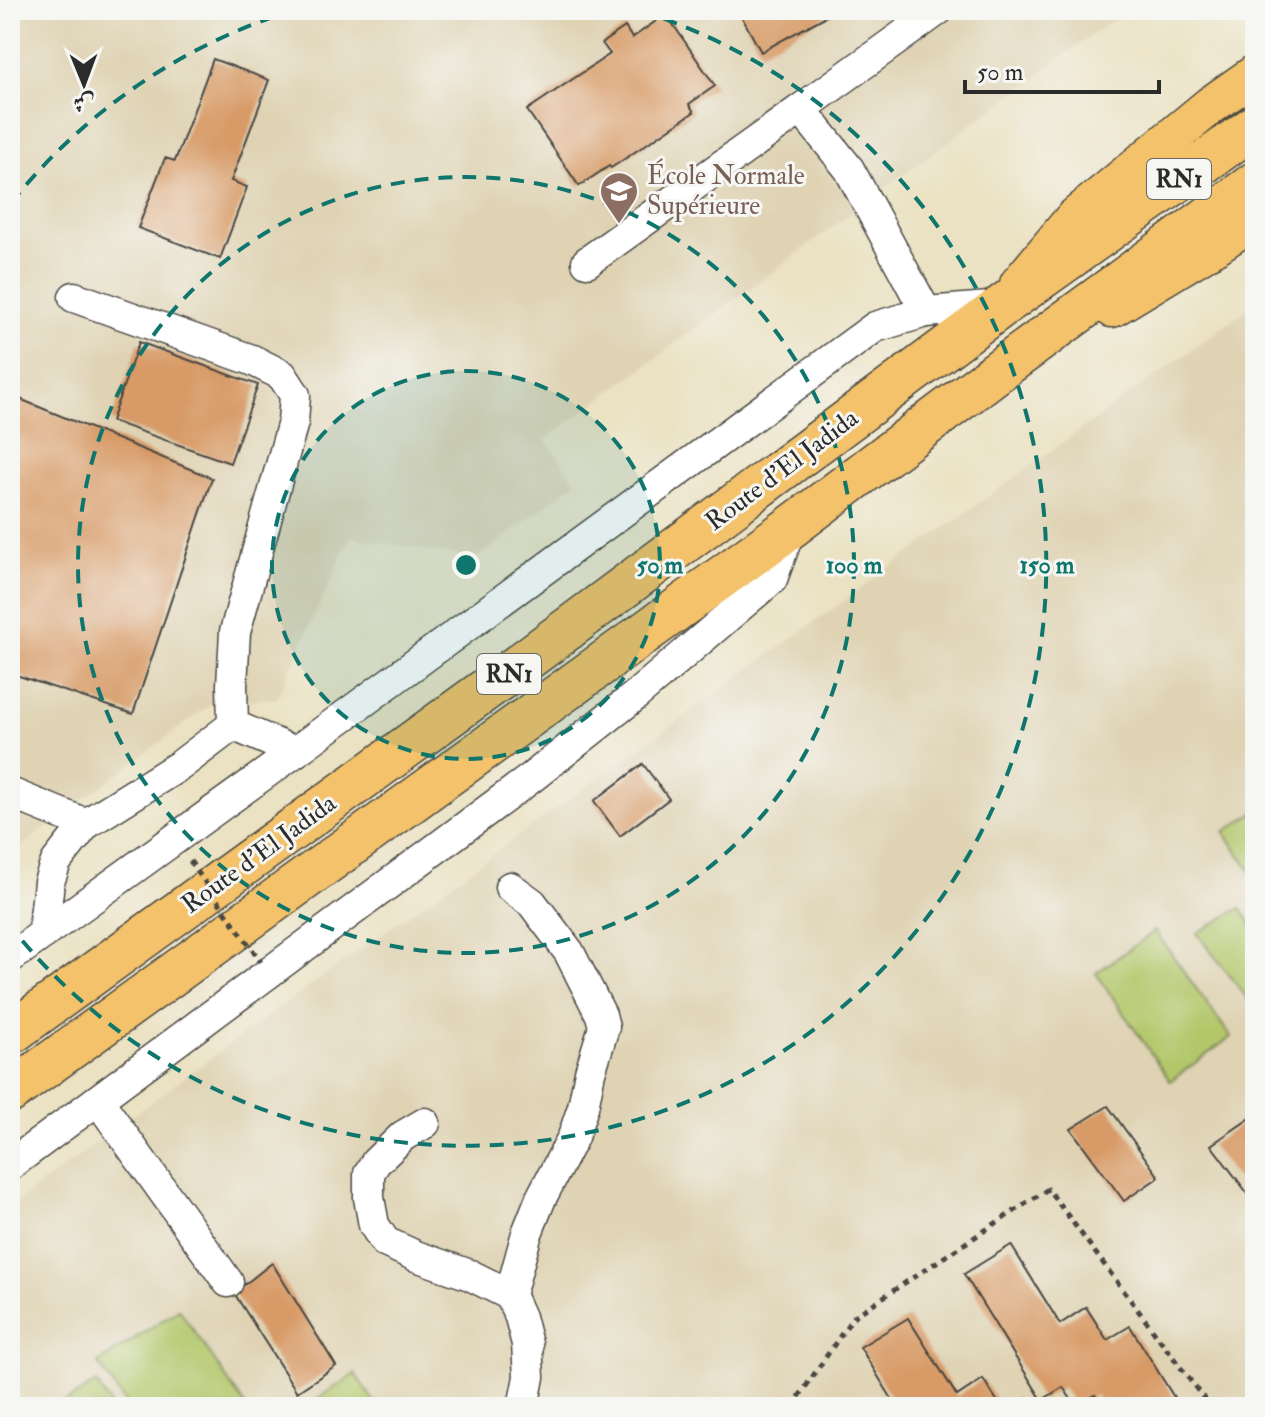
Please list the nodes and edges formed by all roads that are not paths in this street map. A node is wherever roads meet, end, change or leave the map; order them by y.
1 (938, 10) edge
2 (1255, 74) edge
3 (801, 109) junction
4 (1255, 126) edge
5 (1255, 183) edge
6 (1255, 219) edge
7 (587, 262) dead end
8 (74, 297) dead end
9 (1002, 306) junction
10 (926, 312) junction
11 (998, 371) junction
12 (791, 527) junction
13 (233, 725) junction
14 (295, 752) junction
15 (14, 800) edge
16 (86, 824) junction
17 (510, 887) dead end
18 (43, 934) junction
19 (10, 958) edge
20 (10, 1034) edge
21 (10, 1092) edge
22 (98, 1100) junction
23 (425, 1123) dead end
24 (10, 1165) edge
25 (228, 1282) dead end
26 (510, 1295) junction
27 (523, 1407) edge

1 - 3 street
2 - 9 main road, Route d'El Jadida
3 - 7 street
3 - 10 street
4 - 9 highway, RN1
5 - 11 highway, RN1
6 - 11 main road, Route d'El Jadida
8 - 13 street
9 - 10 street
9 - 20 highway, Route d'El Jadida / RN1
10 - 14 street
11 - 12 highway, Route d'El Jadida / RN1
12 - 21 highway, Route d'El Jadida / RN1
12 - 22 street
13 - 14 street
13 - 16 street
14 - 18 street
15 - 16 street
16 - 18 street
17 - 26 street
18 - 19 street
22 - 24 street
22 - 25 street
23 - 26 street
26 - 27 street

